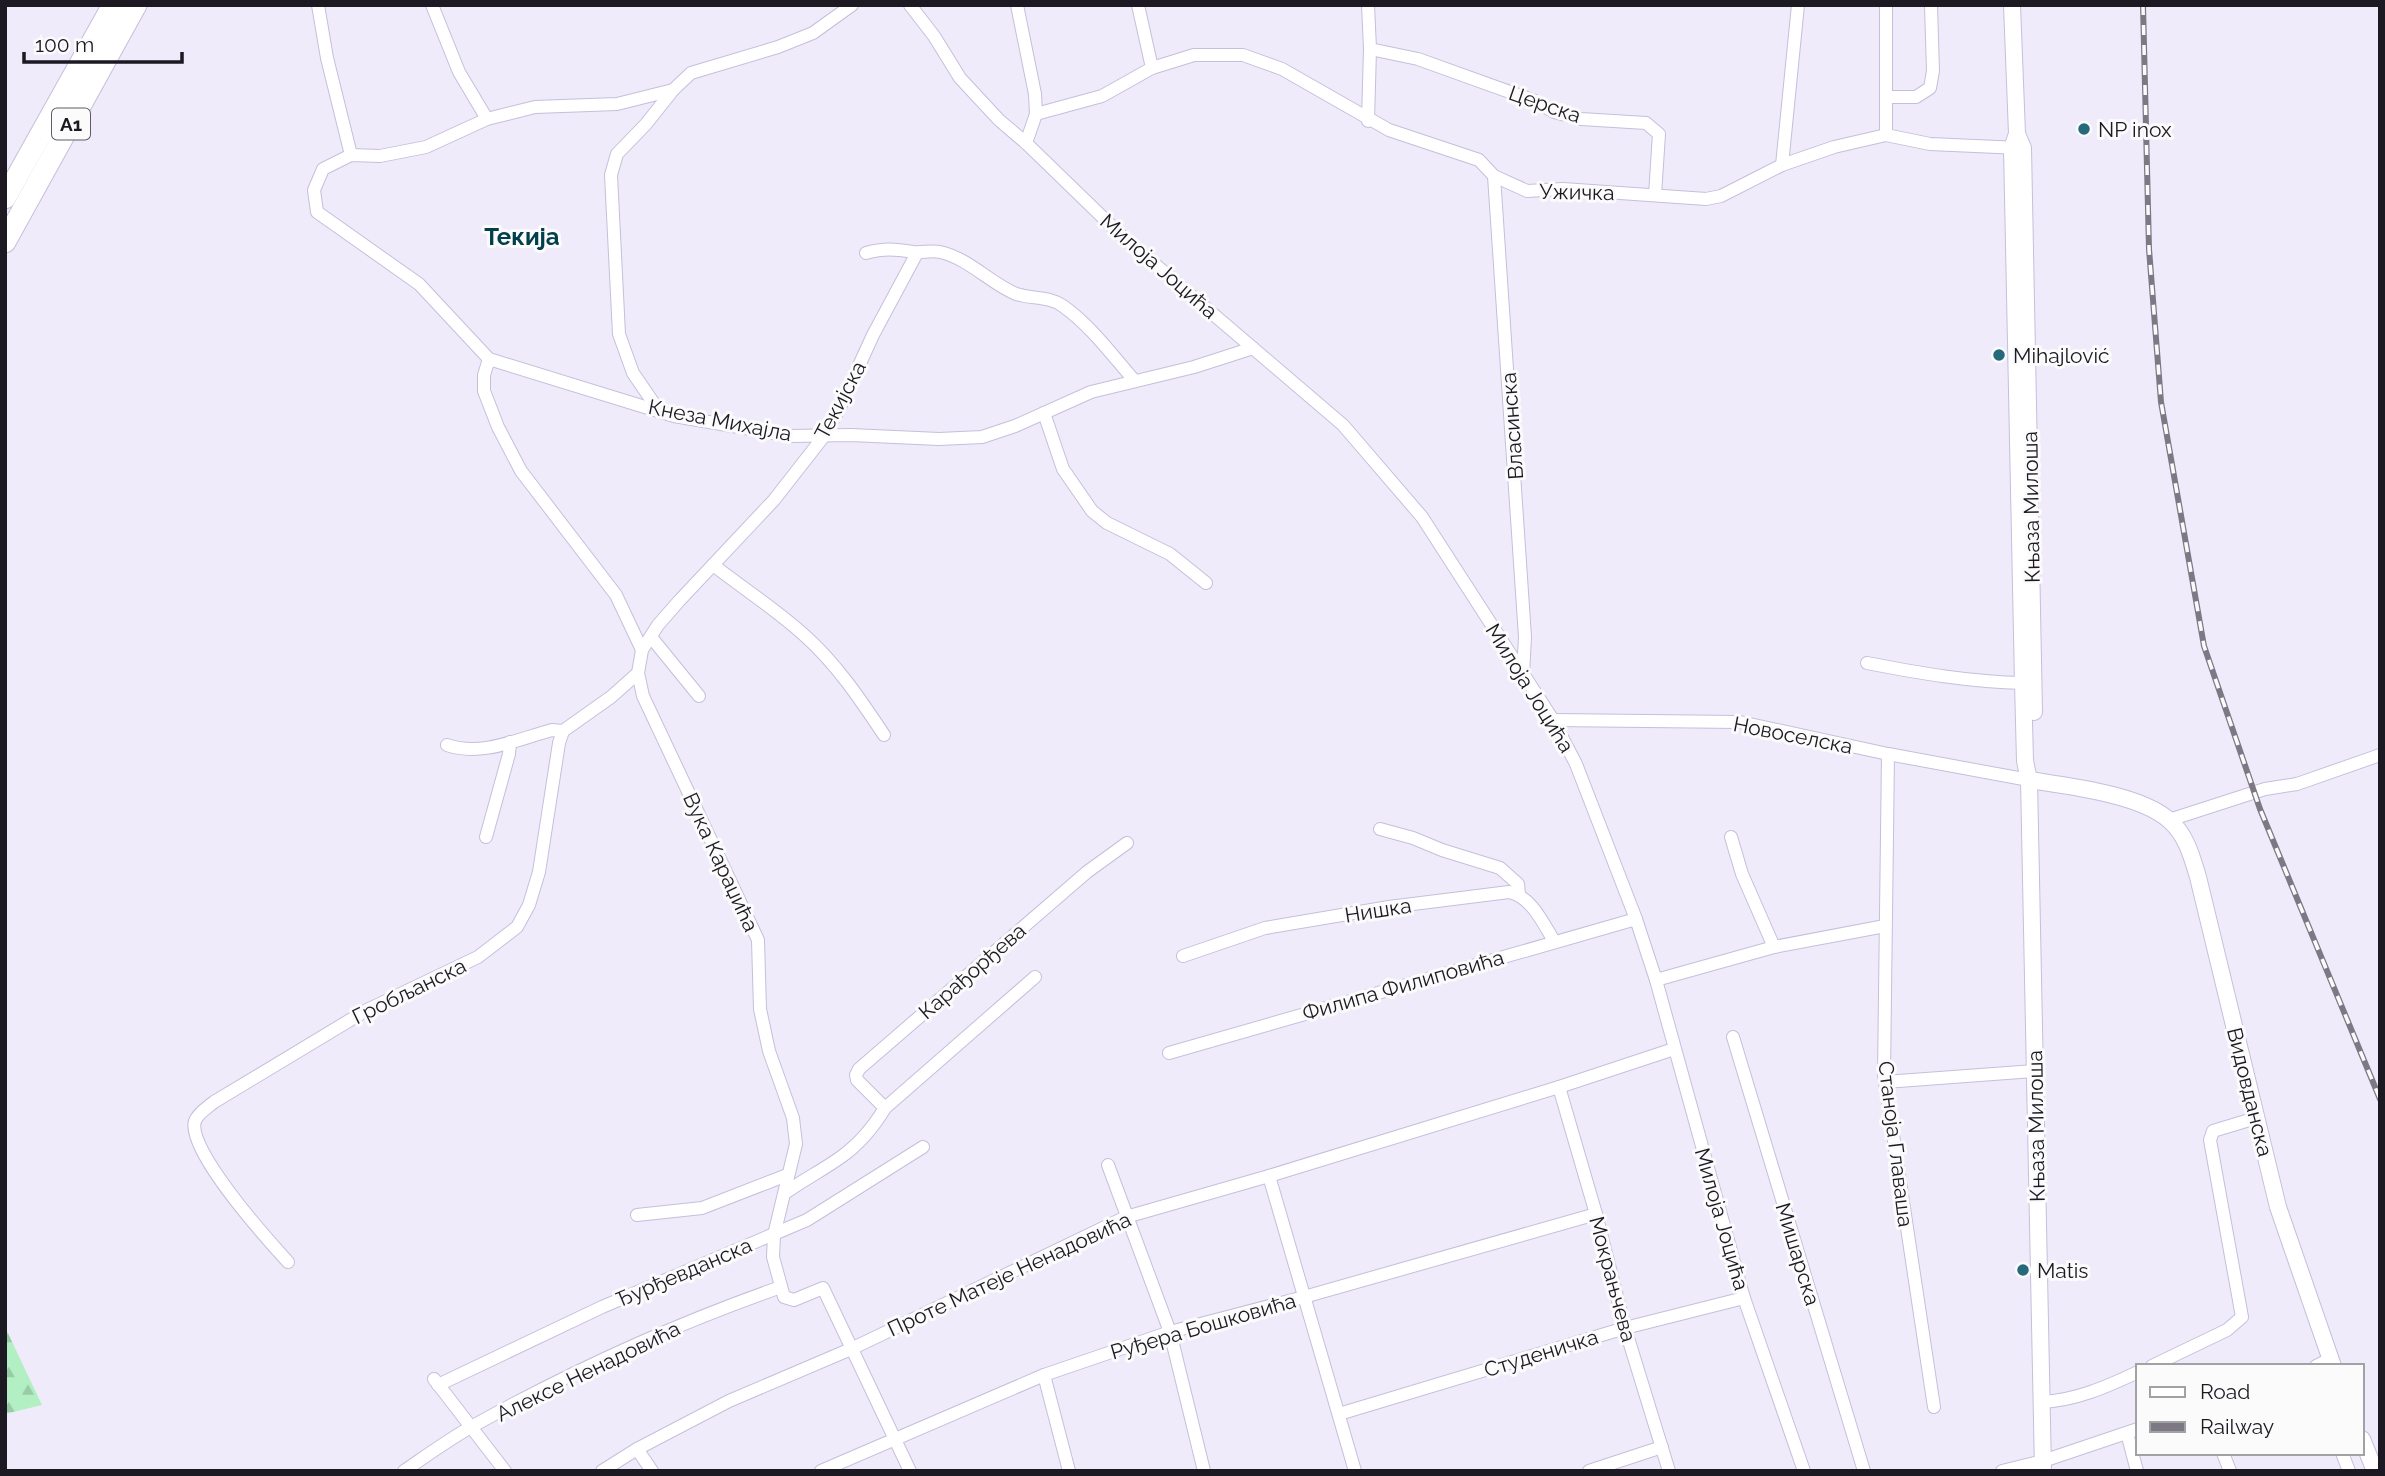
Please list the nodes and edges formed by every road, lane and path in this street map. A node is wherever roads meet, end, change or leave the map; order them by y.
1 (113, 5) edge
2 (136, 5) edge
3 (318, 5) edge
4 (432, 5) edge
5 (852, 5) edge
6 (910, 5) edge
7 (1017, 5) edge
8 (1138, 5) edge
9 (1368, 5) edge
10 (1798, 5) edge
11 (1886, 5) edge
12 (1931, 5) edge
13 (2012, 5) edge
14 (1370, 49) junction
15 (1152, 68) junction
16 (673, 90) junction
17 (1888, 97) junction
18 (1036, 114) junction
19 (488, 119) junction
20 (1368, 121) junction
21 (1886, 135) junction
22 (1026, 143) junction
23 (2017, 143) junction
24 (351, 155) junction
25 (1782, 165) junction
26 (1494, 176) junction
27 (1655, 195) junction
28 (5, 198) edge
29 (2019, 234) junction
30 (5, 242) edge
31 (866, 253) dead end
32 (917, 253) junction
33 (1254, 348) junction
34 (489, 359) junction
35 (1134, 380) junction
36 (659, 411) junction
37 (1044, 413) junction
38 (824, 436) junction
39 (713, 565) junction
40 (1206, 583) dead end
41 (651, 637) junction
42 (642, 650) junction
43 (1867, 663) dead end
44 (638, 673) junction
45 (1523, 675) junction
46 (2023, 683) junction
47 (699, 696) dead end
48 (1553, 720) junction
49 (563, 731) junction
50 (884, 735) dead end
51 (510, 741) junction
52 (447, 745) dead end
53 (1888, 754) junction
54 (2380, 755) edge
55 (2029, 780) junction
56 (2169, 820) junction
57 (1380, 829) dead end
58 (486, 837) dead end
59 (1731, 837) dead end
60 (1126, 843) dead end
61 (1519, 894) junction
62 (1636, 919) junction
63 (1885, 926) junction
64 (1554, 941) junction
65 (1774, 947) junction
66 (1183, 956) dead end
67 (1035, 977) dead end
68 (1656, 981) junction
69 (1733, 1037) dead end
70 (1674, 1049) junction
71 (1169, 1053) dead end
72 (2035, 1071) junction
73 (1885, 1082) junction
74 (1559, 1087) junction
75 (885, 1108) junction
76 (2256, 1118) junction
77 (923, 1147) dead end
78 (1108, 1165) dead end
79 (787, 1175) junction
80 (1269, 1176) junction
81 (785, 1193) junction
82 (638, 1214) dead end
83 (1597, 1214) junction
84 (1126, 1217) junction
85 (774, 1235) junction
86 (288, 1262) dead end
87 (781, 1287) junction
88 (1304, 1297) junction
89 (1744, 1298) junction
90 (1625, 1328) junction
91 (1170, 1332) junction
92 (851, 1349) junction
93 (2327, 1363) edge
94 (2156, 1364) edge
95 (2136, 1373) edge
96 (1044, 1375) junction
97 (2042, 1402) junction
98 (1934, 1407) dead end
99 (1339, 1414) junction
100 (470, 1428) junction
101 (2133, 1431) edge
102 (894, 1439) junction
103 (2364, 1444) edge
104 (1662, 1447) junction
105 (636, 1449) junction
106 (2043, 1466) edge
107 (404, 1471) edge
108 (505, 1471) edge
109 (602, 1471) edge
110 (652, 1471) edge
111 (821, 1471) edge
112 (910, 1471) edge
113 (1069, 1471) edge
114 (1203, 1471) edge
115 (1355, 1471) edge
116 (1589, 1471) edge
117 (1669, 1471) edge
118 (1804, 1471) edge
119 (1864, 1471) edge
120 (2002, 1471) edge
121 (2137, 1471) edge
122 (2375, 1471) edge

1 - 28 highway, A1
2 - 30 highway, A1
3 - 24 street
4 - 19 street
5 - 16 street
6 - 22 street, Милоја Јоцића
7 - 18 street
8 - 15 street
9 - 14 street
10 - 25 street
11 - 17 street
12 - 17 street
13 - 23 main road
14 - 20 street
14 - 27 street, Церска
15 - 18 street, Ужичка
15 - 20 street, Ужичка
16 - 19 street
16 - 36 street
17 - 21 street
18 - 22 street
19 - 24 street
20 - 26 street, Ужичка
21 - 23 street, Ужичка
21 - 25 street, Ужичка
22 - 33 street, Милоја Јоцића
23 - 29 main road
24 - 34 street, Кнеза Михајла
25 - 27 street, Ужичка
26 - 27 street, Ужичка
26 - 45 street, Власинска
29 - 46 main road, Књаза Милоша
29 - 55 main road, Књаза Милоша
31 - 32 street
32 - 35 street
32 - 38 street, Текијска
33 - 35 street, Кнеза Михајла
33 - 45 street, Милоја Јоцића
34 - 36 street, Кнеза Михајла
34 - 42 street
35 - 37 street, Кнеза Михајла
36 - 38 street, Кнеза Михајла
37 - 38 street, Кнеза Михајла
37 - 40 street
38 - 39 street, Текијска
39 - 41 street, Текијска
39 - 50 street
41 - 42 street, Текијска
41 - 47 street
42 - 44 street
43 - 46 street
44 - 49 street
44 - 79 street, Вука Караџића
45 - 48 street, Милоја Јоцића
46 - 55 main road, Књаза Милоша
48 - 53 street, Новоселска
48 - 62 street, Милоја Јоцића
49 - 51 street
49 - 86 street, Гробљанска
51 - 52 street
51 - 58 street
53 - 55 street, Новоселска
53 - 63 street, Станоја Главаша
54 - 56 street
55 - 56 main road, Видовданска
55 - 72 main road, Књаза Милоша
56 - 76 main road, Видовданска
57 - 61 street
59 - 65 street
60 - 75 street, Карађорђева
61 - 64 street
61 - 66 street, Нишка
62 - 64 street, Филипа Филиповића
62 - 68 street, Милоја Јоцића
63 - 65 street
63 - 73 street, Станоја Главаша
64 - 71 street, Филипа Филиповића
65 - 68 street
67 - 75 street
68 - 70 street, Милоја Јоцића
69 - 119 street, Мишарска
70 - 74 street, Проте Матеје Ненадовића
70 - 89 street, Милоја Јоцића
72 - 73 street
72 - 97 main road, Књаза Милоша
73 - 98 street, Станоја Главаша
74 - 80 street, Проте Матеје Ненадовића
74 - 83 street, Мокрањчева
75 - 81 street
76 - 93 main road, Видовданска
76 - 94 street
77 - 85 street, Ђурђевданска
78 - 84 street
79 - 81 street, Вука Караџића
79 - 82 street
80 - 84 street, Проте Матеје Ненадовића
80 - 88 street
81 - 85 street, Вука Караџића
83 - 88 street, Руђера Бошковића
83 - 90 street, Мокрањчева
84 - 91 street
84 - 92 street, Проте Матеје Ненадовића
85 - 87 street, Вука Караџића
85 - 100 street, Ђурђевданска
87 - 92 street
87 - 100 street, Алексе Ненадовића
88 - 91 street, Руђера Бошковића
88 - 99 street
89 - 90 street, Студеничка
89 - 118 street, Милоја Јоцића
90 - 99 street, Студеничка
90 - 104 street, Мокрањчева
91 - 96 street, Руђера Бошковића
91 - 114 street
92 - 102 street
92 - 105 street, Проте Матеје Ненадовића
95 - 97 street
96 - 102 street, Руђера Бошковића
96 - 113 street
97 - 106 main road, Књаза Милоша
99 - 115 street
100 - 107 street, Алексе Ненадовића
100 - 108 street
101 - 106 street
101 - 121 street
102 - 111 street, Руђера Бошковића
102 - 112 street
103 - 122 main road
104 - 116 street
104 - 117 street, Мокрањчева
105 - 109 street, Проте Матеје Ненадовића
105 - 110 street
106 - 120 street

